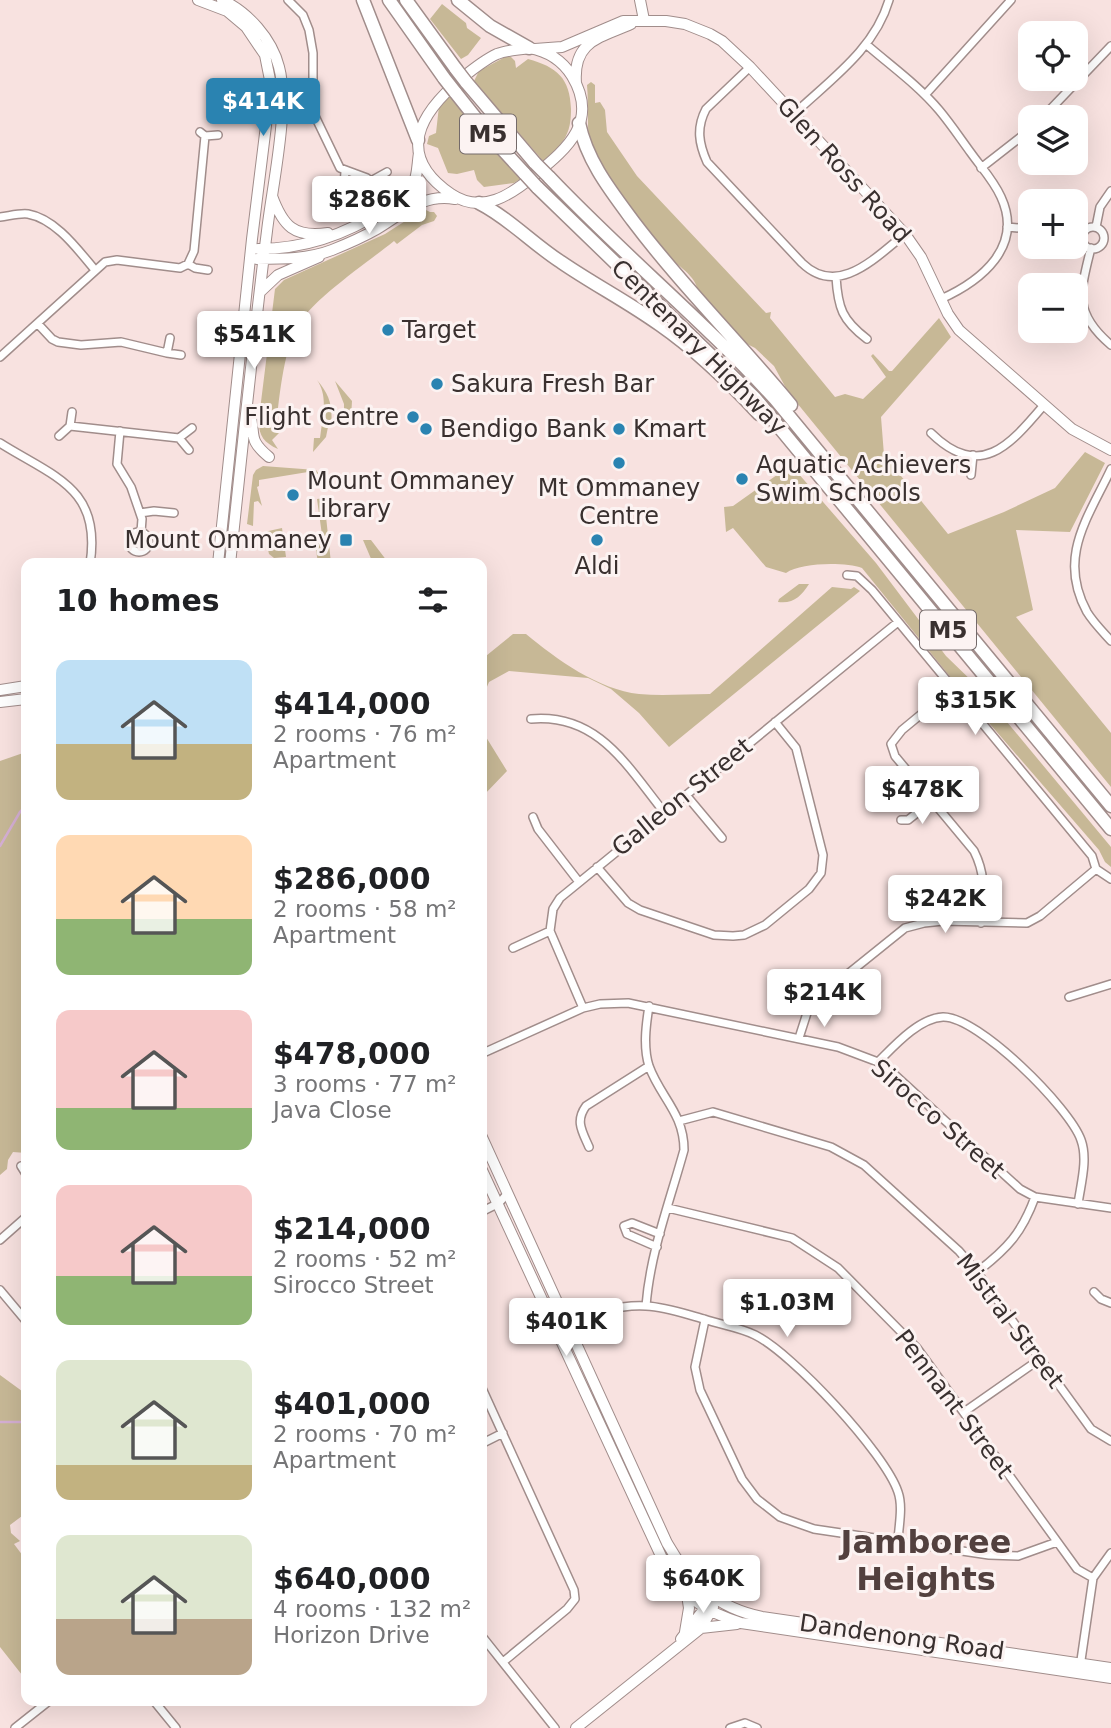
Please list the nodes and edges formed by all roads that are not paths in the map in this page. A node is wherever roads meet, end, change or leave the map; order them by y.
1 (198, 0) edge
2 (222, 0) edge
3 (288, 0) edge
4 (363, 0) edge
5 (389, 0) edge
6 (406, 0) edge
7 (458, 0) edge
8 (640, 0) edge
9 (889, 0) edge
10 (1011, 0) edge
11 (641, 21) junction
12 (867, 45) junction
13 (1111, 46) edge
14 (532, 49) junction
15 (750, 67) junction
16 (577, 86) junction
17 (925, 95) junction
18 (1054, 105) edge
19 (794, 114) junction
20 (579, 123) junction
21 (218, 135) dead end
22 (1018, 139) edge
23 (418, 146) junction
24 (981, 168) junction
25 (345, 172) junction
26 (387, 172) dead end
27 (369, 182) junction
28 (1111, 191) edge
29 (271, 193) junction
30 (349, 198) dead end
31 (459, 200) junction
32 (479, 203) junction
33 (379, 213) junction
34 (0, 216) edge
35 (385, 224) junction
36 (1007, 227) junction
37 (1096, 227) junction
38 (1018, 228) edge
39 (1088, 229) edge
40 (345, 230) junction
41 (905, 234) junction
42 (1107, 242) edge
43 (1088, 246) edge
44 (1091, 248) junction
45 (264, 251) junction
46 (329, 251) junction
47 (250, 254) junction
48 (188, 264) junction
49 (95, 270) junction
50 (208, 270) dead end
51 (836, 277) junction
52 (260, 292) junction
53 (941, 299) junction
54 (38, 324) junction
55 (170, 338) dead end
56 (867, 339) dead end
57 (1111, 345) edge
58 (167, 353) junction
59 (181, 355) dead end
60 (0, 357) edge
61 (1044, 405) junction
62 (247, 407) junction
63 (72, 412) dead end
64 (70, 426) junction
65 (191, 428) dead end
66 (120, 431) junction
67 (784, 432) junction
68 (931, 433) dead end
69 (59, 436) dead end
70 (179, 438) junction
71 (0, 443) edge
72 (189, 450) dead end
73 (1111, 450) edge
74 (973, 455) junction
75 (269, 457) dead end
76 (825, 459) junction
77 (1111, 469) edge
78 (971, 475) dead end
79 (140, 513) junction
80 (174, 513) dead end
81 (141, 532) junction
82 (140, 552) junction
83 (91, 558) edge
84 (140, 558) edge
85 (219, 558) edge
86 (231, 558) edge
87 (847, 575) dead end
88 (898, 622) junction
89 (1111, 641) edge
90 (21, 687) edge
91 (953, 688) junction
92 (0, 690) edge
93 (21, 700) edge
94 (0, 702) edge
95 (531, 719) dead end
96 (775, 722) junction
97 (686, 794) junction
98 (932, 801) junction
99 (1111, 806) edge
100 (664, 812) junction
101 (533, 817) dead end
102 (901, 820) dead end
103 (1111, 829) edge
104 (722, 838) dead end
105 (597, 867) junction
106 (1096, 869) junction
107 (1111, 879) edge
108 (579, 882) junction
109 (981, 923) junction
110 (550, 931) junction
111 (513, 948) dead end
112 (1111, 984) edge
113 (1069, 997) dead end
114 (649, 1006) junction
115 (583, 1008) junction
116 (799, 1038) junction
117 (487, 1051) edge
118 (878, 1062) junction
119 (649, 1066) junction
120 (679, 1121) junction
121 (589, 1147) dead end
122 (487, 1148) edge
123 (487, 1178) edge
124 (493, 1189) junction
125 (508, 1194) junction
126 (1035, 1197) junction
127 (487, 1200) edge
128 (499, 1203) junction
129 (1078, 1204) junction
130 (487, 1208) edge
131 (668, 1208) junction
132 (1111, 1208) edge
133 (21, 1221) edge
134 (660, 1234) junction
135 (0, 1240) edge
136 (657, 1247) junction
137 (978, 1272) junction
138 (0, 1290) edge
139 (1094, 1292) dead end
140 (1111, 1303) edge
141 (646, 1306) junction
142 (21, 1315) edge
143 (705, 1320) junction
144 (567, 1324) junction
145 (556, 1328) junction
146 (1040, 1359) junction
147 (487, 1399) edge
148 (964, 1412) junction
149 (503, 1433) junction
150 (487, 1441) edge
151 (1111, 1441) edge
152 (898, 1540) junction
153 (1057, 1542) junction
154 (1111, 1553) edge
155 (1093, 1578) junction
156 (687, 1594) junction
157 (715, 1600) junction
158 (707, 1610) junction
159 (741, 1623) junction
160 (701, 1628) junction
161 (684, 1636) junction
162 (487, 1642) edge
163 (661, 1660) junction
164 (503, 1662) junction
165 (1080, 1668) junction
166 (1111, 1668) edge
167 (1111, 1678) edge
168 (43, 1706) edge
169 (158, 1706) edge
170 (733, 1726) edge
171 (15, 1728) edge
172 (176, 1728) edge
173 (555, 1728) edge
174 (576, 1728) edge
175 (757, 1728) edge

1 - 47 main road
2 - 29 main road
3 - 25 street
4 - 23 highway
5 - 67 highway, Centenary Highway / M5, bridge
6 - 76 highway, Centenary Highway / M5, bridge
7 - 14 highway
8 - 11 main road
9 - 12 street
10 - 17 street
11 - 14 main road, Glen Ross Road
11 - 15 main road, Glen Ross Road
11 - 16 main road, Glen Ross Road
12 - 17 street
12 - 19 street
13 - 18 street
14 - 16 main road
14 - 23 main road
15 - 19 main road, Glen Ross Road
15 - 51 street
16 - 20 main road
17 - 24 street
19 - 41 main road, Glen Ross Road
20 - 32 main road
20 - 76 highway
21 - 48 street
22 - 24 street
23 - 31 main road
23 - 33 main road
24 - 36 street
25 - 27 street
25 - 30 street
26 - 27 street
27 - 33 street
28 - 37 street
29 - 40 main road
29 - 45 main road
31 - 32 main road
31 - 35 main road
32 - 67 highway
33 - 35 street
33 - 40 main road
34 - 49 street
35 - 46 main road
36 - 38 street
36 - 53 street
37 - 39 street
37 - 42 street
40 - 45 main road
41 - 51 street
41 - 53 main road, Glen Ross Road
42 - 44 street
43 - 44 street
44 - 57 street
45 - 46 main road
45 - 47 main road
45 - 52 main road
46 - 52 main road
47 - 85 main road
48 - 49 street
48 - 50 street
49 - 54 street
51 - 56 street
52 - 62 main road
53 - 61 main road, Glen Ross Road
54 - 58 street
54 - 60 street
55 - 58 street
58 - 59 street
61 - 73 main road, Glen Ross Road
61 - 74 street
62 - 75 main road
62 - 86 main road
63 - 64 street
64 - 66 street
64 - 69 street
65 - 70 street
66 - 70 street
66 - 79 street
67 - 103 highway, Centenary Highway / M5
68 - 74 street
70 - 72 street
71 - 83 street
74 - 78 street
76 - 99 highway, Centenary Highway / M5
77 - 89 street
79 - 80 street
79 - 81 street
81 - 82 street
81 - 82 street
82 - 84 street
87 - 88 street
88 - 91 street
88 - 96 street, Galleon Street
90 - 92 main road
91 - 98 street
91 - 106 street
93 - 94 main road
95 - 100 street
96 - 97 street, Galleon Street
96 - 105 street
97 - 100 street, Galleon Street
97 - 104 street
98 - 102 street
98 - 109 street
100 - 105 street, Galleon Street
101 - 108 street
105 - 108 street, Galleon Street
106 - 107 street
106 - 109 street
108 - 110 street, Galleon Street
109 - 116 street
110 - 111 street
110 - 115 street
112 - 113 street
114 - 115 street, Sirocco Street
114 - 116 street, Sirocco Street
114 - 119 street
115 - 117 street, Sirocco Street
116 - 118 street, Sirocco Street
118 - 126 street, Sirocco Street
118 - 129 street
119 - 120 street
119 - 121 street
120 - 131 street
120 - 137 street, Mistral Street
122 - 125 main road, Dandenong Road
123 - 124 main road, Dandenong Road
124 - 127 street
124 - 128 main road, Dandenong Road
125 - 128 street
125 - 144 main road, Dandenong Road
126 - 129 street, Sirocco Street
126 - 137 street
128 - 130 street
128 - 145 main road, Dandenong Road
129 - 132 street, Sirocco Street
131 - 134 street
131 - 148 street, Pennant Street
133 - 135 street
134 - 136 street
134 - 136 street
136 - 141 street
137 - 146 street, Mistral Street
138 - 142 street
139 - 140 street
141 - 143 street
141 - 144 street
143 - 152 street
143 - 152 street
144 - 145 street
144 - 157 main road, Dandenong Road
145 - 156 main road, Dandenong Road
146 - 148 street
146 - 151 street, Mistral Street
147 - 149 street
148 - 153 street, Pennant Street
149 - 150 street
149 - 164 street
152 - 153 street
153 - 155 street, Pennant Street
154 - 155 street
155 - 165 street
156 - 158 main road, Dandenong Road
156 - 161 main road
157 - 158 main road
157 - 165 main road, Dandenong Road
158 - 159 main road, Dandenong Road
158 - 160 main road
158 - 161 main road
159 - 160 main road
159 - 165 main road, Dandenong Road
160 - 163 main road
161 - 163 main road
162 - 164 street
163 - 174 main road
164 - 173 street
165 - 166 main road, Dandenong Road
165 - 167 main road, Dandenong Road
168 - 171 street
169 - 172 street
170 - 175 street

